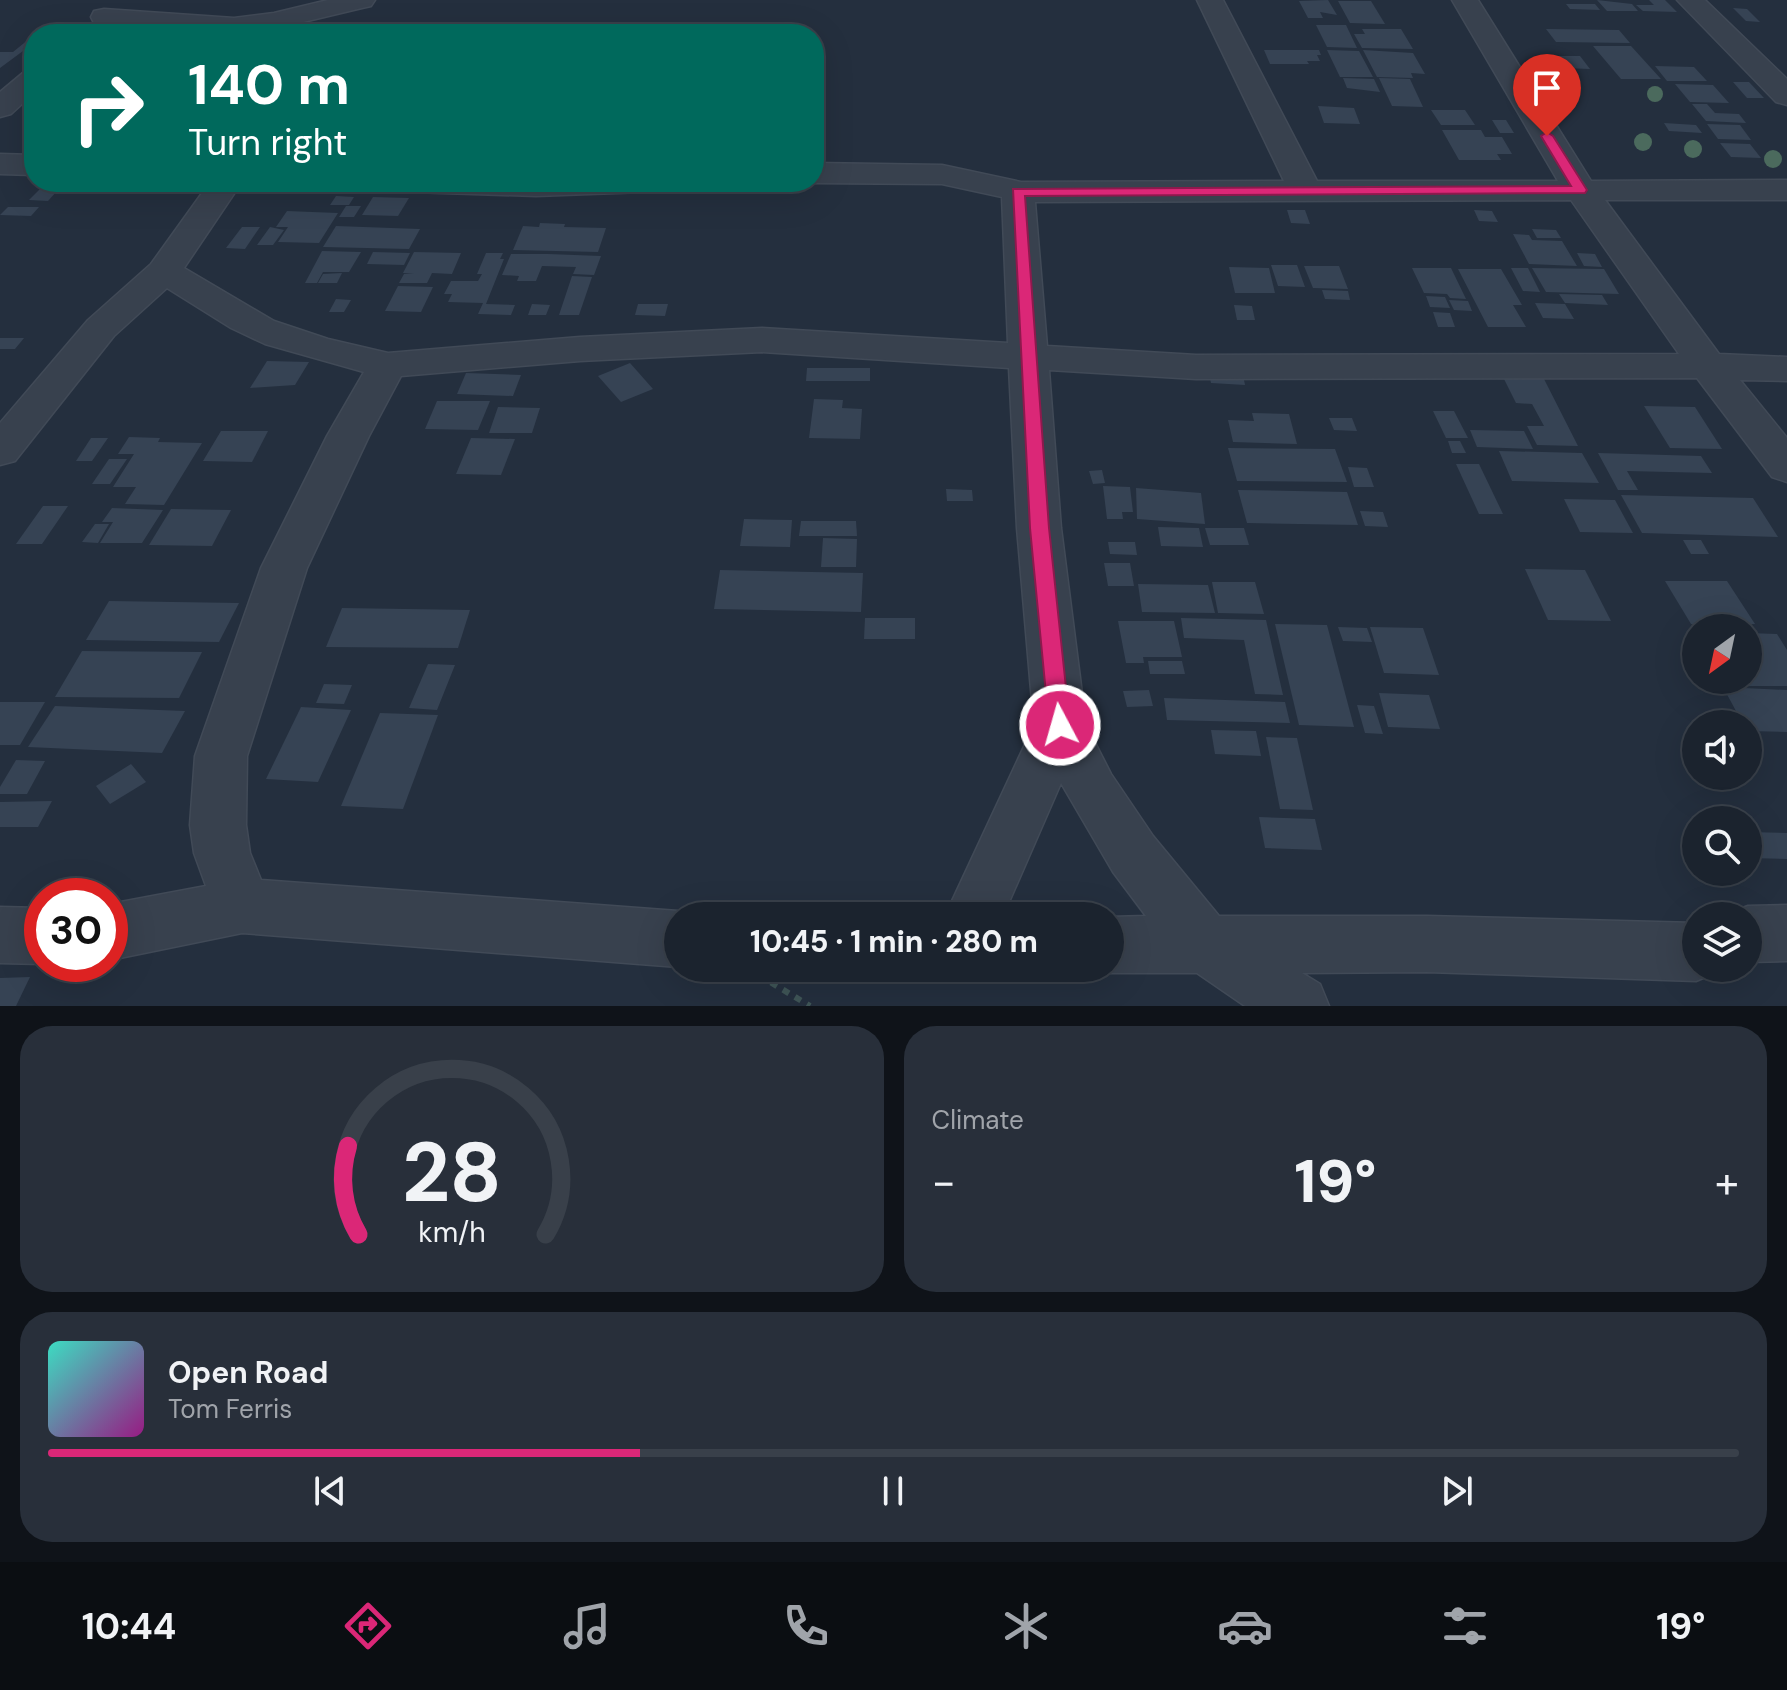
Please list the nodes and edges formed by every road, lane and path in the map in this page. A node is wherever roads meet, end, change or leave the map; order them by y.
1 (362, 0) edge
2 (370, 0) edge
3 (1210, 0) edge
4 (1465, 0) edge
5 (1690, 0) edge
6 (104, 17) edge
7 (176, 24) edge
8 (262, 24) edge
9 (347, 24) edge
10 (1782, 84) edge
11 (24, 87) edge
12 (0, 108) edge
13 (0, 164) edge
14 (24, 165) edge
15 (824, 173) edge
16 (1580, 190) junction
17 (1787, 190) edge
18 (219, 192) edge
19 (1018, 192) junction
20 (1306, 192) junction
21 (164, 272) junction
22 (1031, 356) junction
23 (388, 365) junction
24 (1708, 366) junction
25 (1787, 369) edge
26 (0, 451) edge
27 (1787, 467) edge
28 (1060, 725) junction
29 (980, 902) edge
30 (242, 906) junction
31 (128, 928) edge
32 (1787, 933) edge
33 (1762, 934) edge
34 (0, 935) edge
35 (24, 936) edge
36 (1682, 936) edge
37 (664, 938) edge
38 (1427, 944) junction
39 (1124, 945) edge
40 (1206, 945) junction
41 (1682, 952) edge
42 (1762, 953) edge
43 (1787, 954) edge
44 (770, 982) edge
45 (810, 1006) edge
46 (1298, 1006) edge

1 - 8 street
2 - 9 street
3 - 20 street
4 - 16 street
5 - 10 street
6 - 7 street
11 - 12 street
13 - 14 street
15 - 19 street
16 - 17 street
16 - 20 street
16 - 24 street
18 - 21 street
19 - 20 street
19 - 22 street
21 - 23 street
21 - 26 street
22 - 23 street
22 - 24 street
22 - 28 street
23 - 30 street
24 - 25 street
24 - 27 street
28 - 29 street
28 - 40 street
30 - 31 street
30 - 37 street
32 - 33 street
34 - 35 street
36 - 38 street
38 - 40 street
38 - 41 street
39 - 40 street
40 - 46 street
42 - 43 street
44 - 45 path

